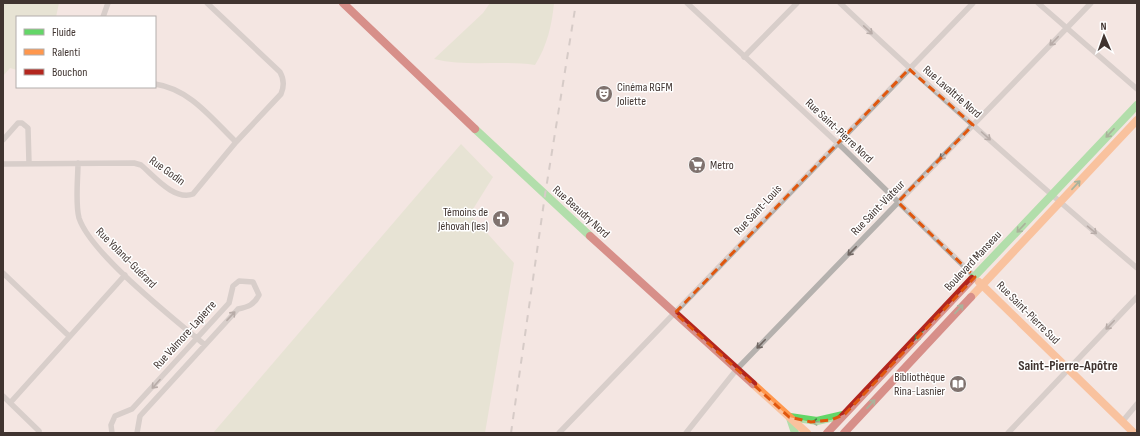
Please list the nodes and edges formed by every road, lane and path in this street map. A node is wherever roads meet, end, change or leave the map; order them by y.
1 (108, 3) edge
2 (207, 3) edge
3 (343, 3) edge
4 (687, 3) edge
5 (797, 3) edge
6 (840, 3) edge
7 (973, 3) edge
8 (1038, 3) edge
9 (1091, 3) edge
10 (103, 16) edge
11 (1067, 28) junction
12 (744, 57) junction
13 (910, 69) junction
14 (156, 84) edge
15 (1137, 89) edge
16 (1137, 105) edge
17 (1137, 120) edge
18 (973, 125) junction
19 (3, 140) edge
20 (236, 142) junction
21 (837, 144) junction
22 (29, 163) junction
23 (78, 163) junction
24 (3, 164) edge
25 (1052, 196) junction
26 (898, 202) junction
27 (1059, 202) junction
28 (1137, 268) edge
29 (3, 273) edge
30 (125, 275) junction
31 (975, 277) junction
32 (982, 284) junction
33 (1137, 296) edge
34 (675, 313) junction
35 (69, 336) junction
36 (197, 338) junction
37 (205, 345) junction
38 (737, 369) junction
39 (1068, 369) junction
40 (3, 396) edge
41 (10, 403) junction
42 (1137, 404) edge
43 (846, 414) junction
44 (789, 417) junction
45 (1122, 422) junction
46 (39, 431) dead end
47 (112, 433) edge
48 (137, 433) edge
49 (559, 433) edge
50 (686, 433) edge
51 (795, 433) edge
52 (807, 433) edge
53 (827, 433) edge
54 (844, 433) edge
55 (1008, 433) edge
56 (1134, 433) edge

1 - 10 street
2 - 20 street, Rue Godin
3 - 34 main road, Rue Beaudry Nord
4 - 12 street, Rue Saint-Pierre Nord
5 - 12 street
6 -> 13 street, Rue Lavaltrie Nord
7 - 13 street, Rue Saint-Louis
8 - 11 street
9 - 11 street, Rue Saint-Viateur
11 - 15 street
11 -> 18 street, Rue Saint-Viateur
12 - 21 street, Rue Saint-Pierre Nord
13 - 18 street, Rue Lavaltrie Nord
13 - 21 street, Rue Saint-Louis
14 - 20 street
16 -> 25 main road, Boulevard Manseau
27 -> 17 main road, Boulevard Manseau
18 -> 25 street, Rue Lavaltrie Nord
18 -> 26 street, Rue Saint-Viateur
19 - 22 street
20 - 23 street, Rue Godin
21 - 26 street, Rue Saint-Pierre Nord
21 - 34 street, Rue Saint-Louis
22 - 23 street, Rue Godin
22 - 24 street, Rue Godin
23 - 30 street, Rue Yoland-Guérard
25 - 27 street, Rue Lavaltrie Nord
25 -> 31 main road, Boulevard Manseau
26 - 31 street, Rue Saint-Pierre Nord
26 -> 38 street, Rue Saint-Viateur
27 -> 28 street, Rue Lavaltrie Nord
27 - 32 main road, Boulevard Manseau
29 - 35 street
30 - 35 street
30 - 36 street, Rue Yoland-Guérard
31 - 32 main road, Rue Saint-Pierre Sud
31 -> 43 main road, Boulevard Manseau
32 - 39 main road, Rue Saint-Pierre Sud
54 -> 32 main road, Boulevard Manseau
33 -> 39 street
34 - 38 main road, Rue Beaudry Nord
34 - 49 street, Rue Saint-Louis
35 - 41 street
36 - 37 street, Rue Yoland-Guérard
37 -> 36 street, Rue Valmore-Lapierre
36 -> 47 street, Rue Valmore-Lapierre
37 - 48 street, Rue Valmore-Lapierre
38 - 44 main road, Rue Beaudry Nord
38 - 50 street, Rue Saint-Viateur
39 - 45 main road, Rue Saint-Pierre Sud
39 - 55 street
40 - 41 street
41 - 46 street
42 - 45 street
43 -> 44 main road
43 - 53 main road, Boulevard Manseau
44 - 51 main road
44 - 52 main road, Rue Beaudry Nord
45 - 56 main road, Rue Saint-Pierre Sud

